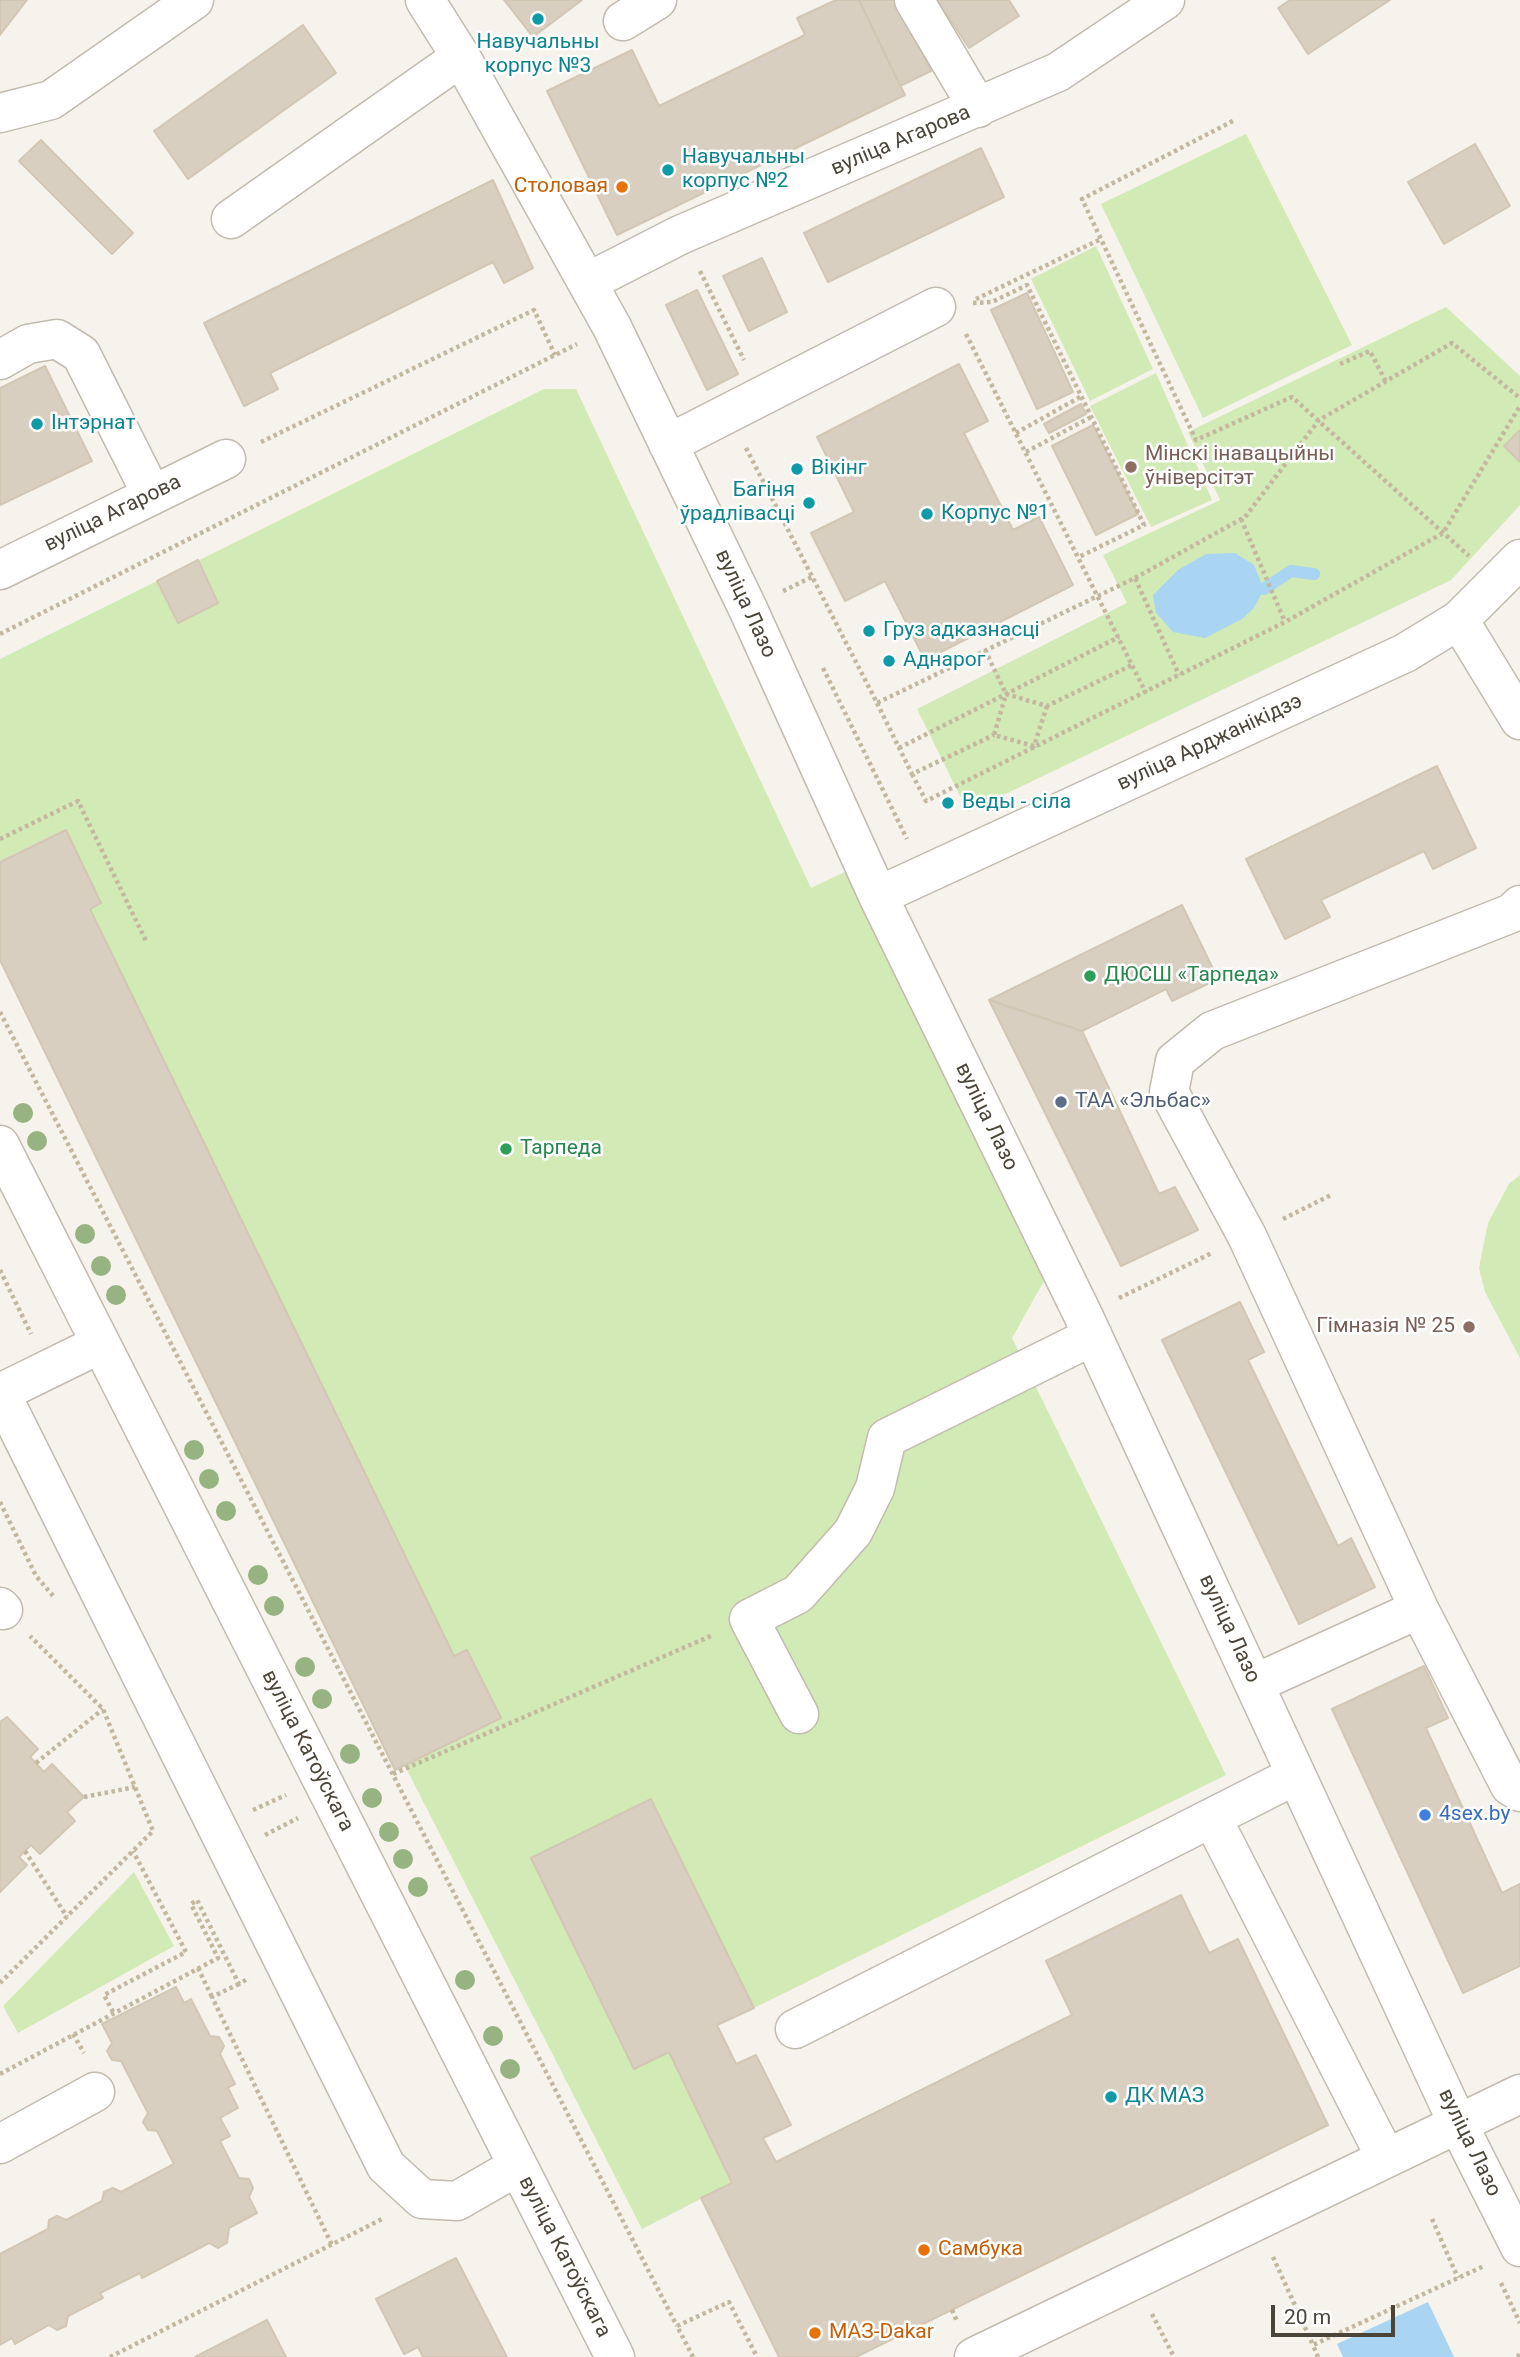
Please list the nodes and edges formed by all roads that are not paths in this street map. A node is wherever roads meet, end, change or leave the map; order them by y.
1 (194, 0) edge
2 (425, 0) edge
3 (657, 0) edge
4 (914, 0) edge
5 (1165, 0) edge
6 (623, 21) dead end
7 (461, 57) junction
8 (978, 108) junction
9 (0, 113) edge
10 (231, 219) dead end
11 (588, 282) junction
12 (955, 311) road end
13 (0, 360) edge
14 (668, 444) junction
15 (226, 459) road end
16 (152, 495) junction
17 (1520, 559) edge
18 (0, 570) edge
19 (1459, 620) junction
20 (1520, 720) edge
21 (878, 896) junction
22 (1520, 905) edge
23 (0, 1145) edge
24 (1093, 1336) junction
25 (100, 1344) junction
26 (0, 1393) edge
27 (1419, 1609) junction
28 (1254, 1684) junction
29 (799, 1714) dead end
30 (1296, 1774) junction
31 (1520, 1792) edge
32 (1212, 1818) junction
33 (795, 2029) dead end
34 (95, 2092) dead end
35 (1520, 2094) edge
36 (1458, 2124) junction
37 (0, 2144) edge
38 (1386, 2158) junction
39 (518, 2166) junction
40 (1506, 2255) edge
41 (615, 2357) edge
42 (974, 2357) edge

1 - 9 street
2 - 7 street, вуліца Лазо
3 - 6 street
4 - 8 street
5 - 8 street, вуліца Агарова
7 - 10 street
7 - 11 street, вуліца Лазо
8 - 11 street, вуліца Агарова
11 - 14 street, вуліца Лазо
12 - 14 street
13 - 16 street
14 - 21 street, вуліца Лазо
15 - 16 street, вуліца Агарова
16 - 18 street, вуліца Агарова
17 - 19 street, вуліца Арджанікідзэ
19 - 20 street
19 - 21 street, вуліца Арджанікідзэ
21 - 24 street, вуліца Лазо
22 - 27 street
23 - 25 street, вуліца Катоўскага
24 - 28 street, вуліца Лазо
24 - 29 street
25 - 26 street
25 - 39 street, вуліца Катоўскага
26 - 39 street
27 - 28 street
27 - 31 street
28 - 30 street, вуліца Лазо
30 - 32 street
30 - 36 street, вуліца Лазо
32 - 33 street
32 - 38 street
34 - 37 street
35 - 36 street
36 - 38 street
36 - 40 street, вуліца Лазо
38 - 42 street
39 - 41 street, вуліца Катоўскага

